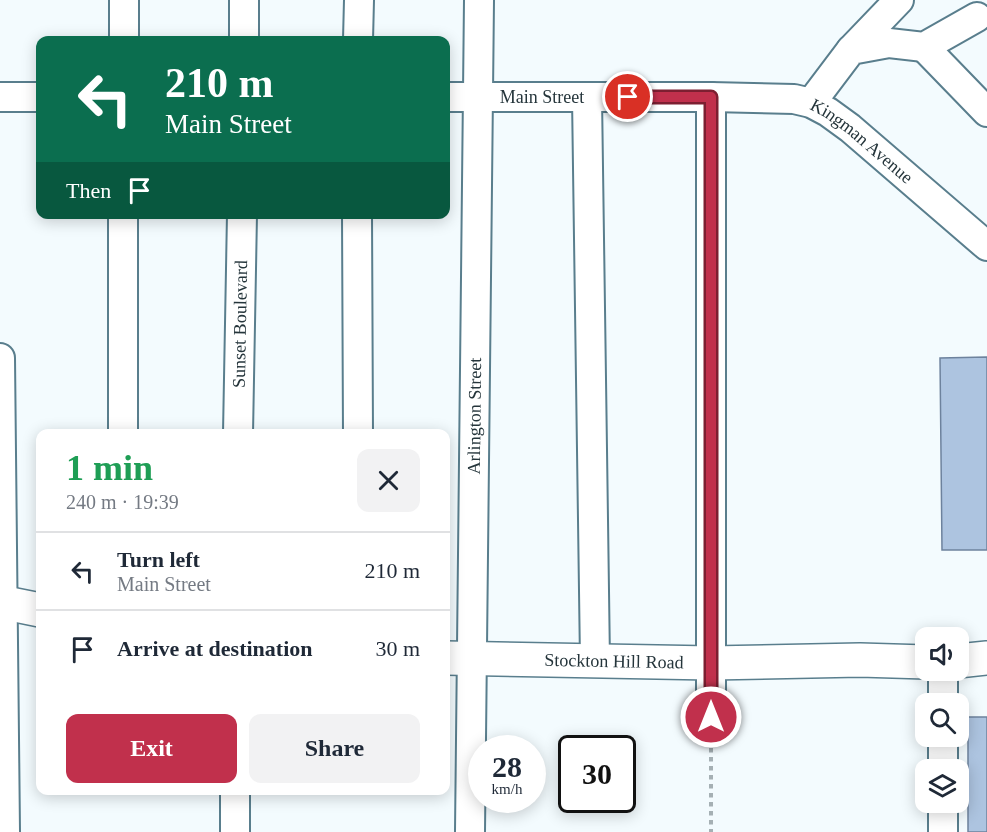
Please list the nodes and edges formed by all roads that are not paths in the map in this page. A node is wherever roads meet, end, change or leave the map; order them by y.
1 (124, 0) edge
2 (244, 0) edge
3 (359, 0) edge
4 (479, 0) edge
5 (898, 0) edge
6 (973, 11) edge
7 (124, 36) edge
8 (244, 36) edge
9 (358, 36) edge
10 (924, 47) junction
11 (851, 50) junction
12 (0, 97) edge
13 (36, 97) edge
14 (450, 97) edge
15 (479, 97) junction
16 (587, 97) junction
17 (711, 97) junction
18 (811, 103) junction
19 (987, 112) edge
20 (123, 219) edge
21 (242, 219) edge
22 (357, 219) edge
23 (987, 246) edge
24 (0, 358) edge
25 (123, 429) edge
26 (238, 429) edge
27 (358, 429) edge
28 (1, 602) edge
29 (36, 609) edge
30 (459, 658) edge
31 (987, 658) edge
32 (969, 660) edge
33 (595, 661) junction
34 (915, 662) edge
35 (711, 663) junction
36 (711, 717) road end
37 (235, 795) edge
38 (943, 813) edge
39 (5, 832) edge
40 (236, 832) edge
41 (470, 832) edge
42 (943, 832) edge

1 - 7 street
2 - 8 street
3 - 9 street
4 - 15 street, Arlington Street
5 - 11 street
6 - 10 street
10 - 11 street
10 - 19 street
11 - 18 street
12 - 13 street
14 - 15 street, Main Street
15 - 16 street, Main Street
15 - 30 street, Arlington Street
16 - 17 street, Main Street
16 - 33 street
17 - 18 street, Kingman Avenue
17 - 35 street
18 - 23 street, Kingman Avenue
20 - 25 street
21 - 26 street, Sunset Boulevard
22 - 27 street
24 - 28 street
28 - 29 main road
28 - 39 street
30 - 33 main road, Stockton Hill Road
30 - 41 street, Arlington Street
31 - 32 main road
33 - 35 main road, Stockton Hill Road
34 - 35 main road, Stockton Hill Road
35 - 36 street
37 - 40 street
38 - 42 street

